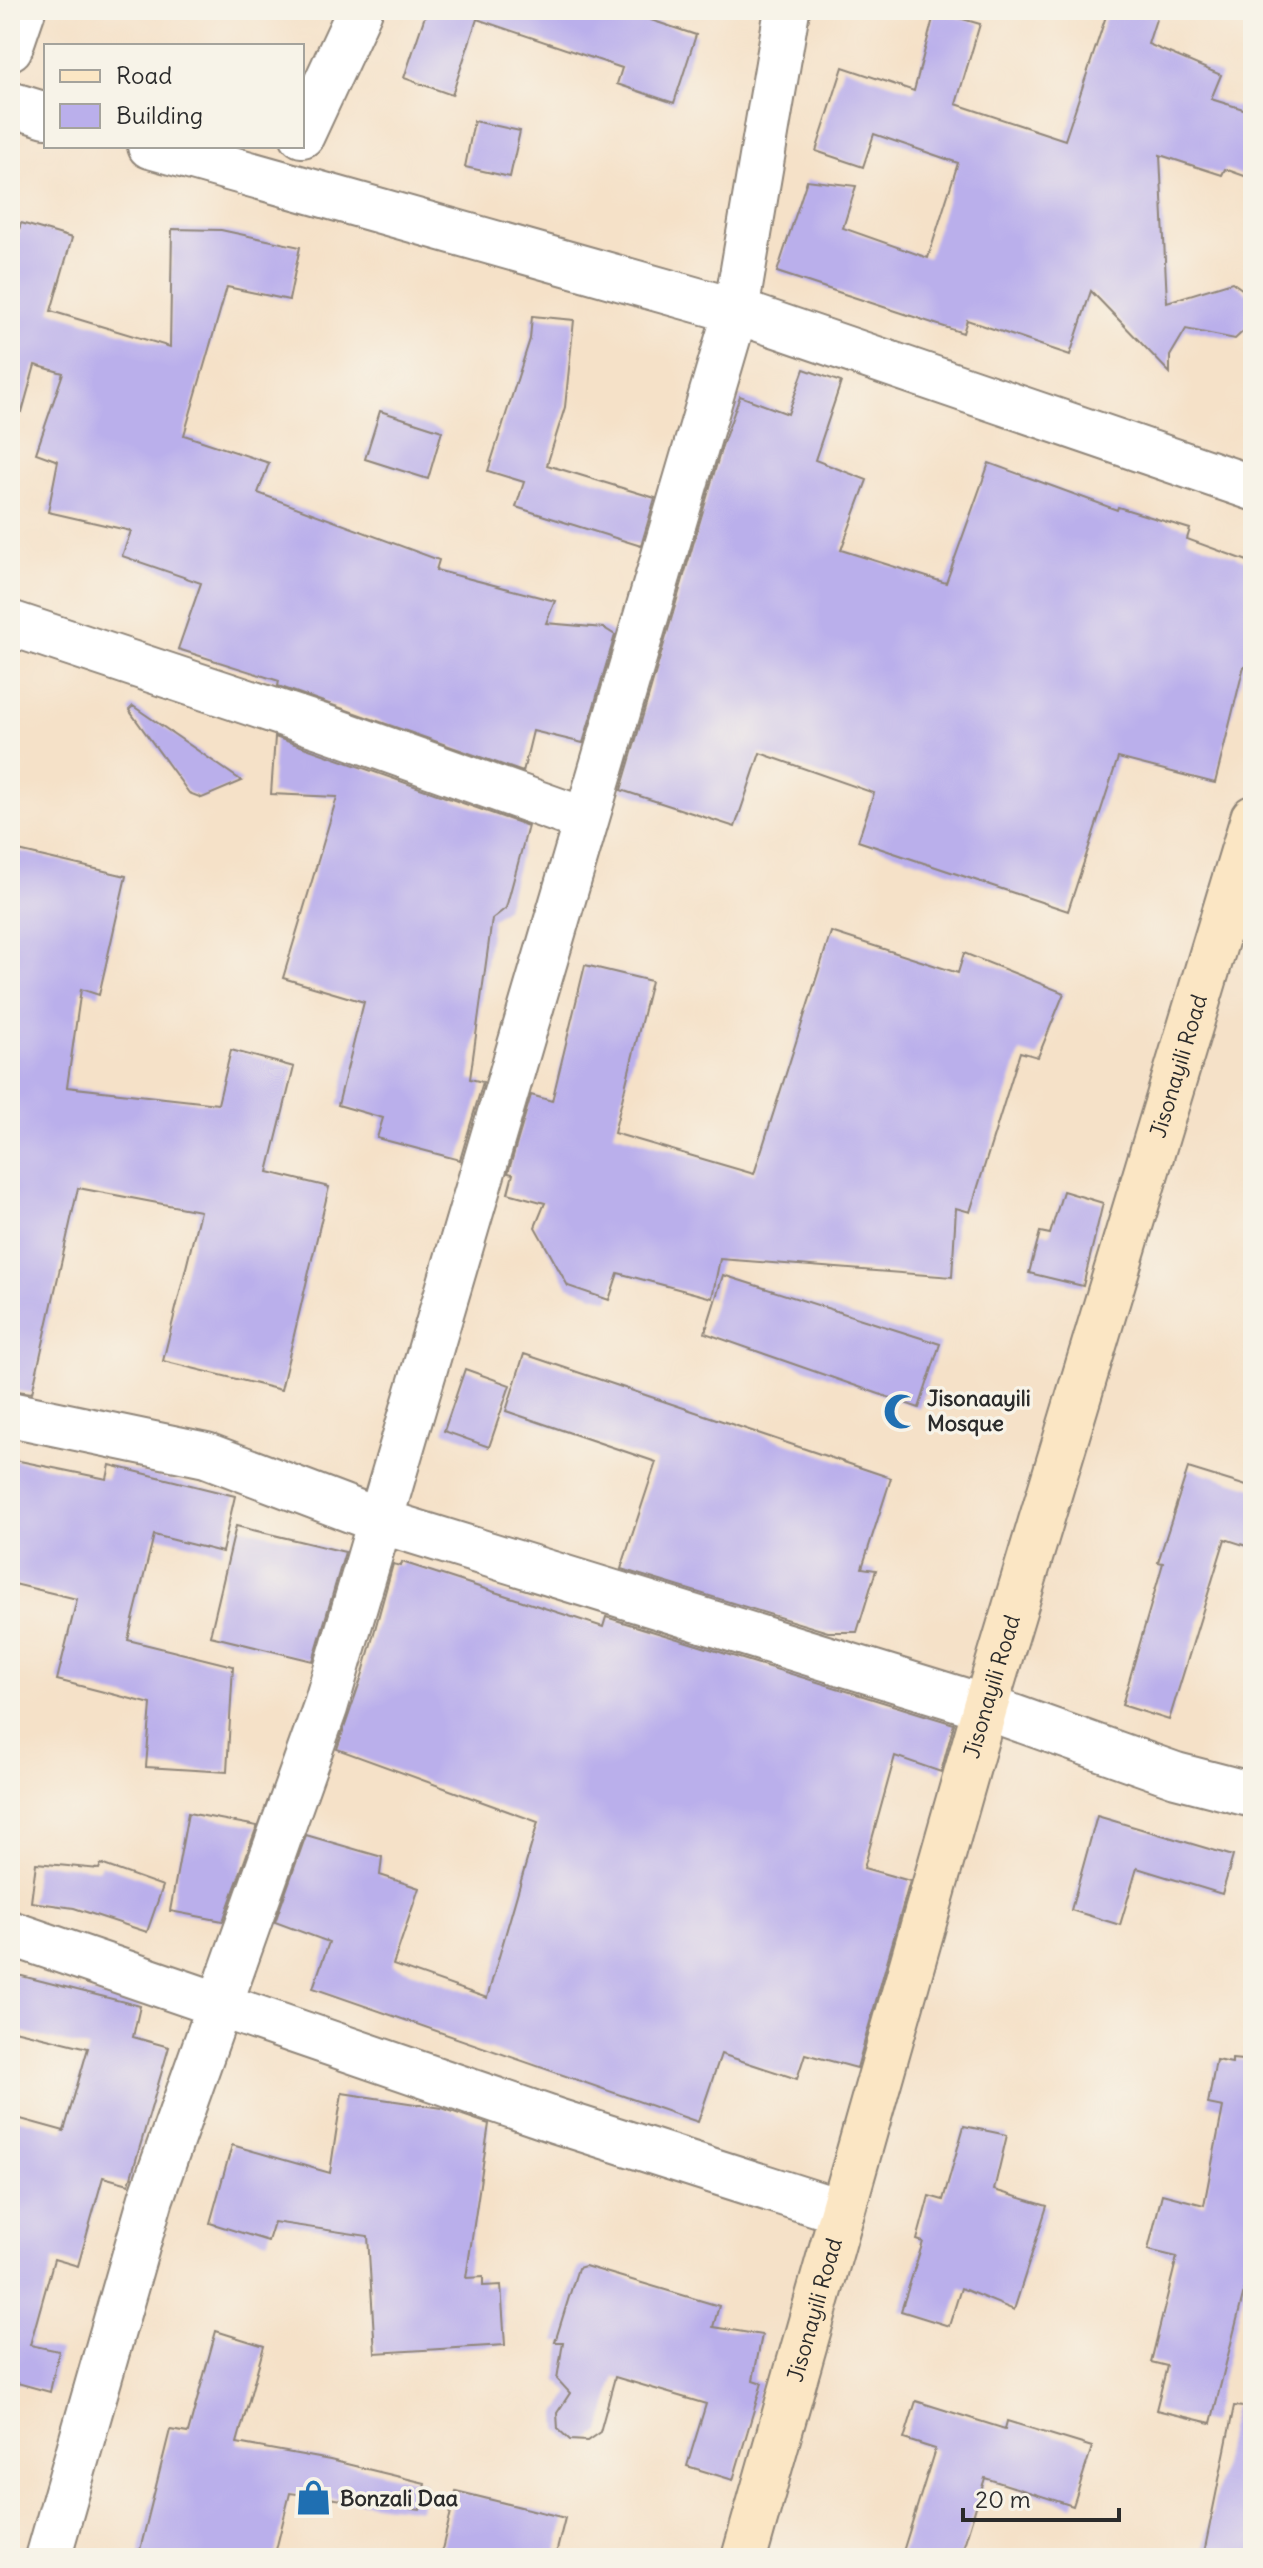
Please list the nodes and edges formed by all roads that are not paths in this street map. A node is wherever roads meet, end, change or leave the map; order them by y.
1 (23, 10) edge
2 (360, 10) edge
3 (787, 10) edge
4 (10, 48) edge
5 (10, 104) edge
6 (44, 114) edge
7 (304, 131) edge
8 (165, 148) edge
9 (288, 165) edge
10 (736, 311) junction
11 (1253, 488) edge
12 (10, 623) edge
13 (1253, 818) edge
14 (585, 820) junction
15 (10, 1414) edge
16 (380, 1521) junction
17 (985, 1707) junction
18 (1253, 1795) edge
19 (10, 1933) edge
20 (221, 2003) junction
21 (842, 2212) junction
22 (48, 2558) edge
23 (744, 2558) edge

1 - 4 street
2 - 7 street
3 - 10 street
5 - 6 street
8 - 9 street
9 - 10 street
10 - 11 street
10 - 14 street
12 - 14 street
13 - 17 street, Jisonayili Road
14 - 16 street
15 - 16 street
16 - 17 street
16 - 20 street
17 - 18 street
17 - 21 street, Jisonayili Road
19 - 20 street
20 - 21 street
20 - 22 street
21 - 23 street, Jisonayili Road

